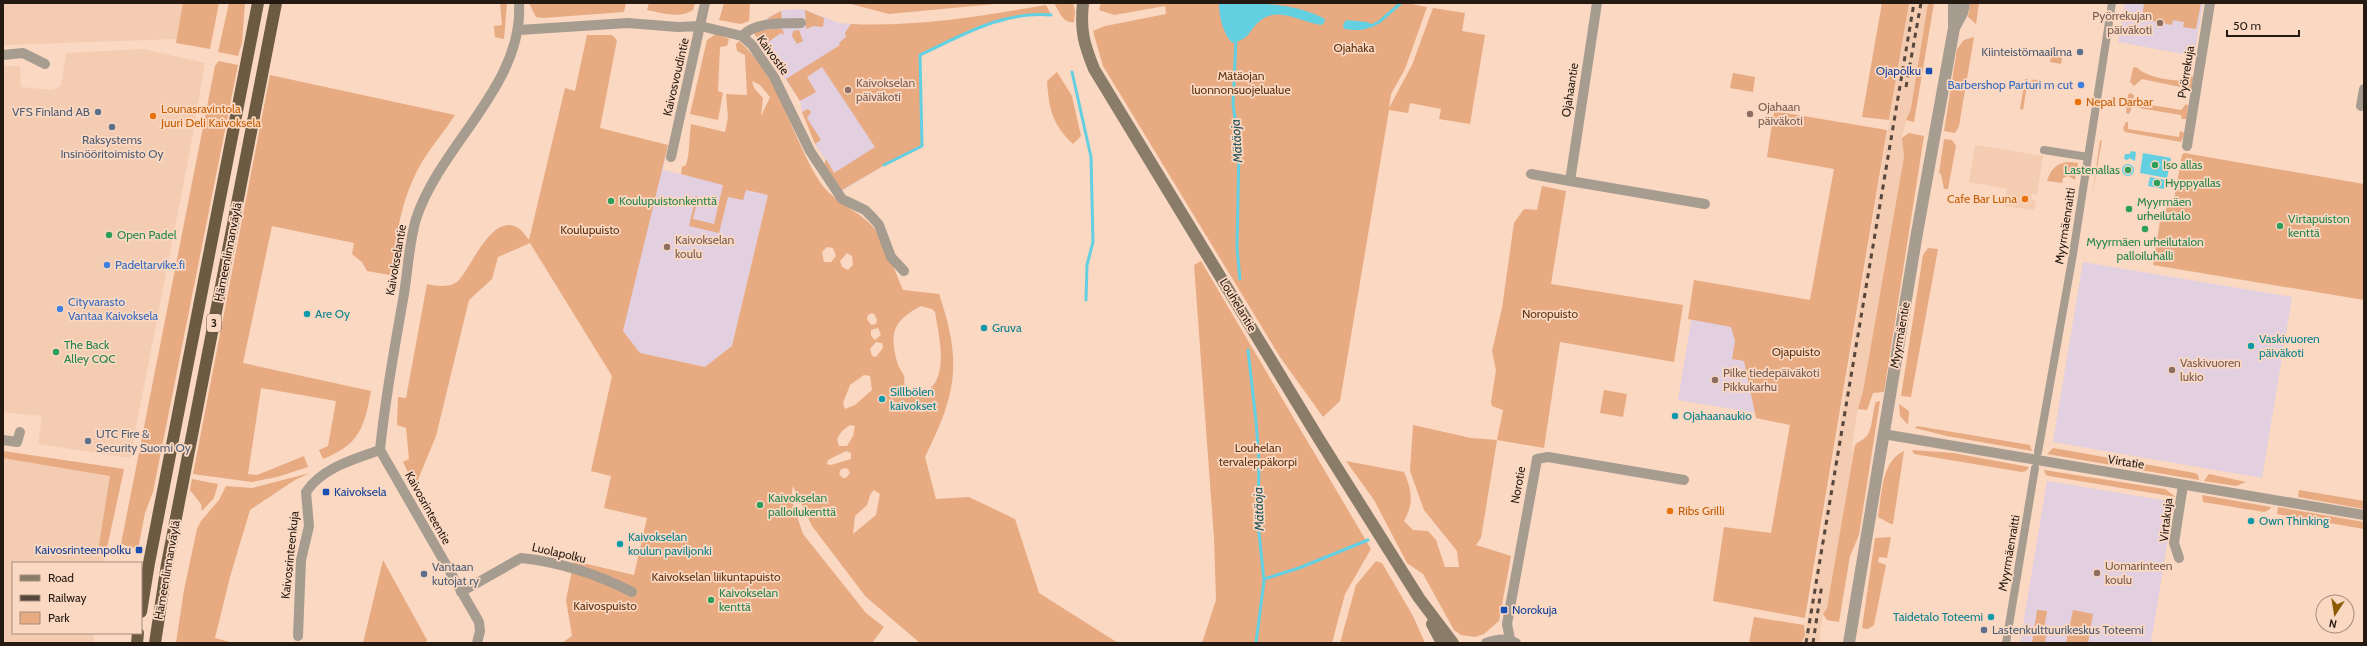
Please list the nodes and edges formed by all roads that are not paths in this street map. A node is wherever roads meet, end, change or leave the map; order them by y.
1 (258, 3) edge
2 (276, 3) edge
3 (519, 3) edge
4 (705, 3) edge
5 (1084, 3) edge
6 (1954, 3) edge
7 (1964, 3) edge
8 (2112, 3) edge
9 (2210, 3) edge
10 (1594, 4) edge
11 (801, 23) dead end
12 (700, 26) junction
13 (1954, 28) junction
14 (519, 30) junction
15 (742, 36) junction
16 (3, 55) edge
17 (45, 64) dead end
18 (2364, 89) edge
19 (2361, 106) dead end
20 (2187, 146) dead end
21 (2044, 150) dead end
22 (671, 157) dead end
23 (2088, 157) junction
24 (1531, 174) dead end
25 (1570, 181) junction
26 (1705, 204) dead end
27 (904, 271) dead end
28 (20, 432) dead end
29 (1883, 434) junction
30 (3, 440) edge
31 (380, 450) junction
32 (2038, 452) dead end
33 (2035, 468) dead end
34 (1684, 480) dead end
35 (2183, 485) junction
36 (2364, 515) edge
37 (2179, 558) dead end
38 (461, 592) junction
39 (632, 592) dead end
40 (1419, 598) junction
41 (142, 606) edge
42 (298, 636) dead end
43 (1511, 642) edge
44 (155, 643) edge
45 (477, 643) edge
46 (1442, 643) edge
47 (1453, 643) edge
48 (1486, 643) edge
49 (1849, 643) edge
50 (2006, 643) edge

1 - 41 highway, Hämeenlinnanväylä / 3
2 - 44 highway, Hämeenlinnanväylä / 3
3 - 14 street, Kaivokselantie
4 - 12 street, Kaivosvoudintie
5 - 40 main road, Louhelantie
6 - 13 street, Myyrmäentie
7 - 13 street, Myyrmäentie
8 - 23 street, Myyrmäenraitti
9 - 20 street, Pyörrekuja
10 - 25 street, Ojahaantie
11 - 15 street
12 - 14 street, Kaivostie
12 - 15 street, Kaivostie
12 - 22 street, Kaivosvoudintie
13 - 29 street, Myyrmäentie
14 - 31 street, Kaivokselantie
15 - 27 street, Kaivostie
16 - 17 street
18 - 19 street
21 - 23 street
23 - 32 street, Myyrmäenraitti
24 - 25 street
25 - 26 street
28 - 30 street
29 - 35 street, Virtatie
29 - 49 street, Myyrmäentie
31 - 38 street, Kaivosrinteentie
31 - 42 street, Kaivosrinteenkuja
33 - 50 street, Myyrmäenraitti
34 - 43 street, Norotie
35 - 36 street, Virtatie
35 - 37 street, Virtakuja
38 - 39 street, Luolapolku
38 - 45 street, Kaivosrinteentie
40 - 46 main road, Louhelantie
40 - 47 main road, Louhelantie
43 - 48 street

